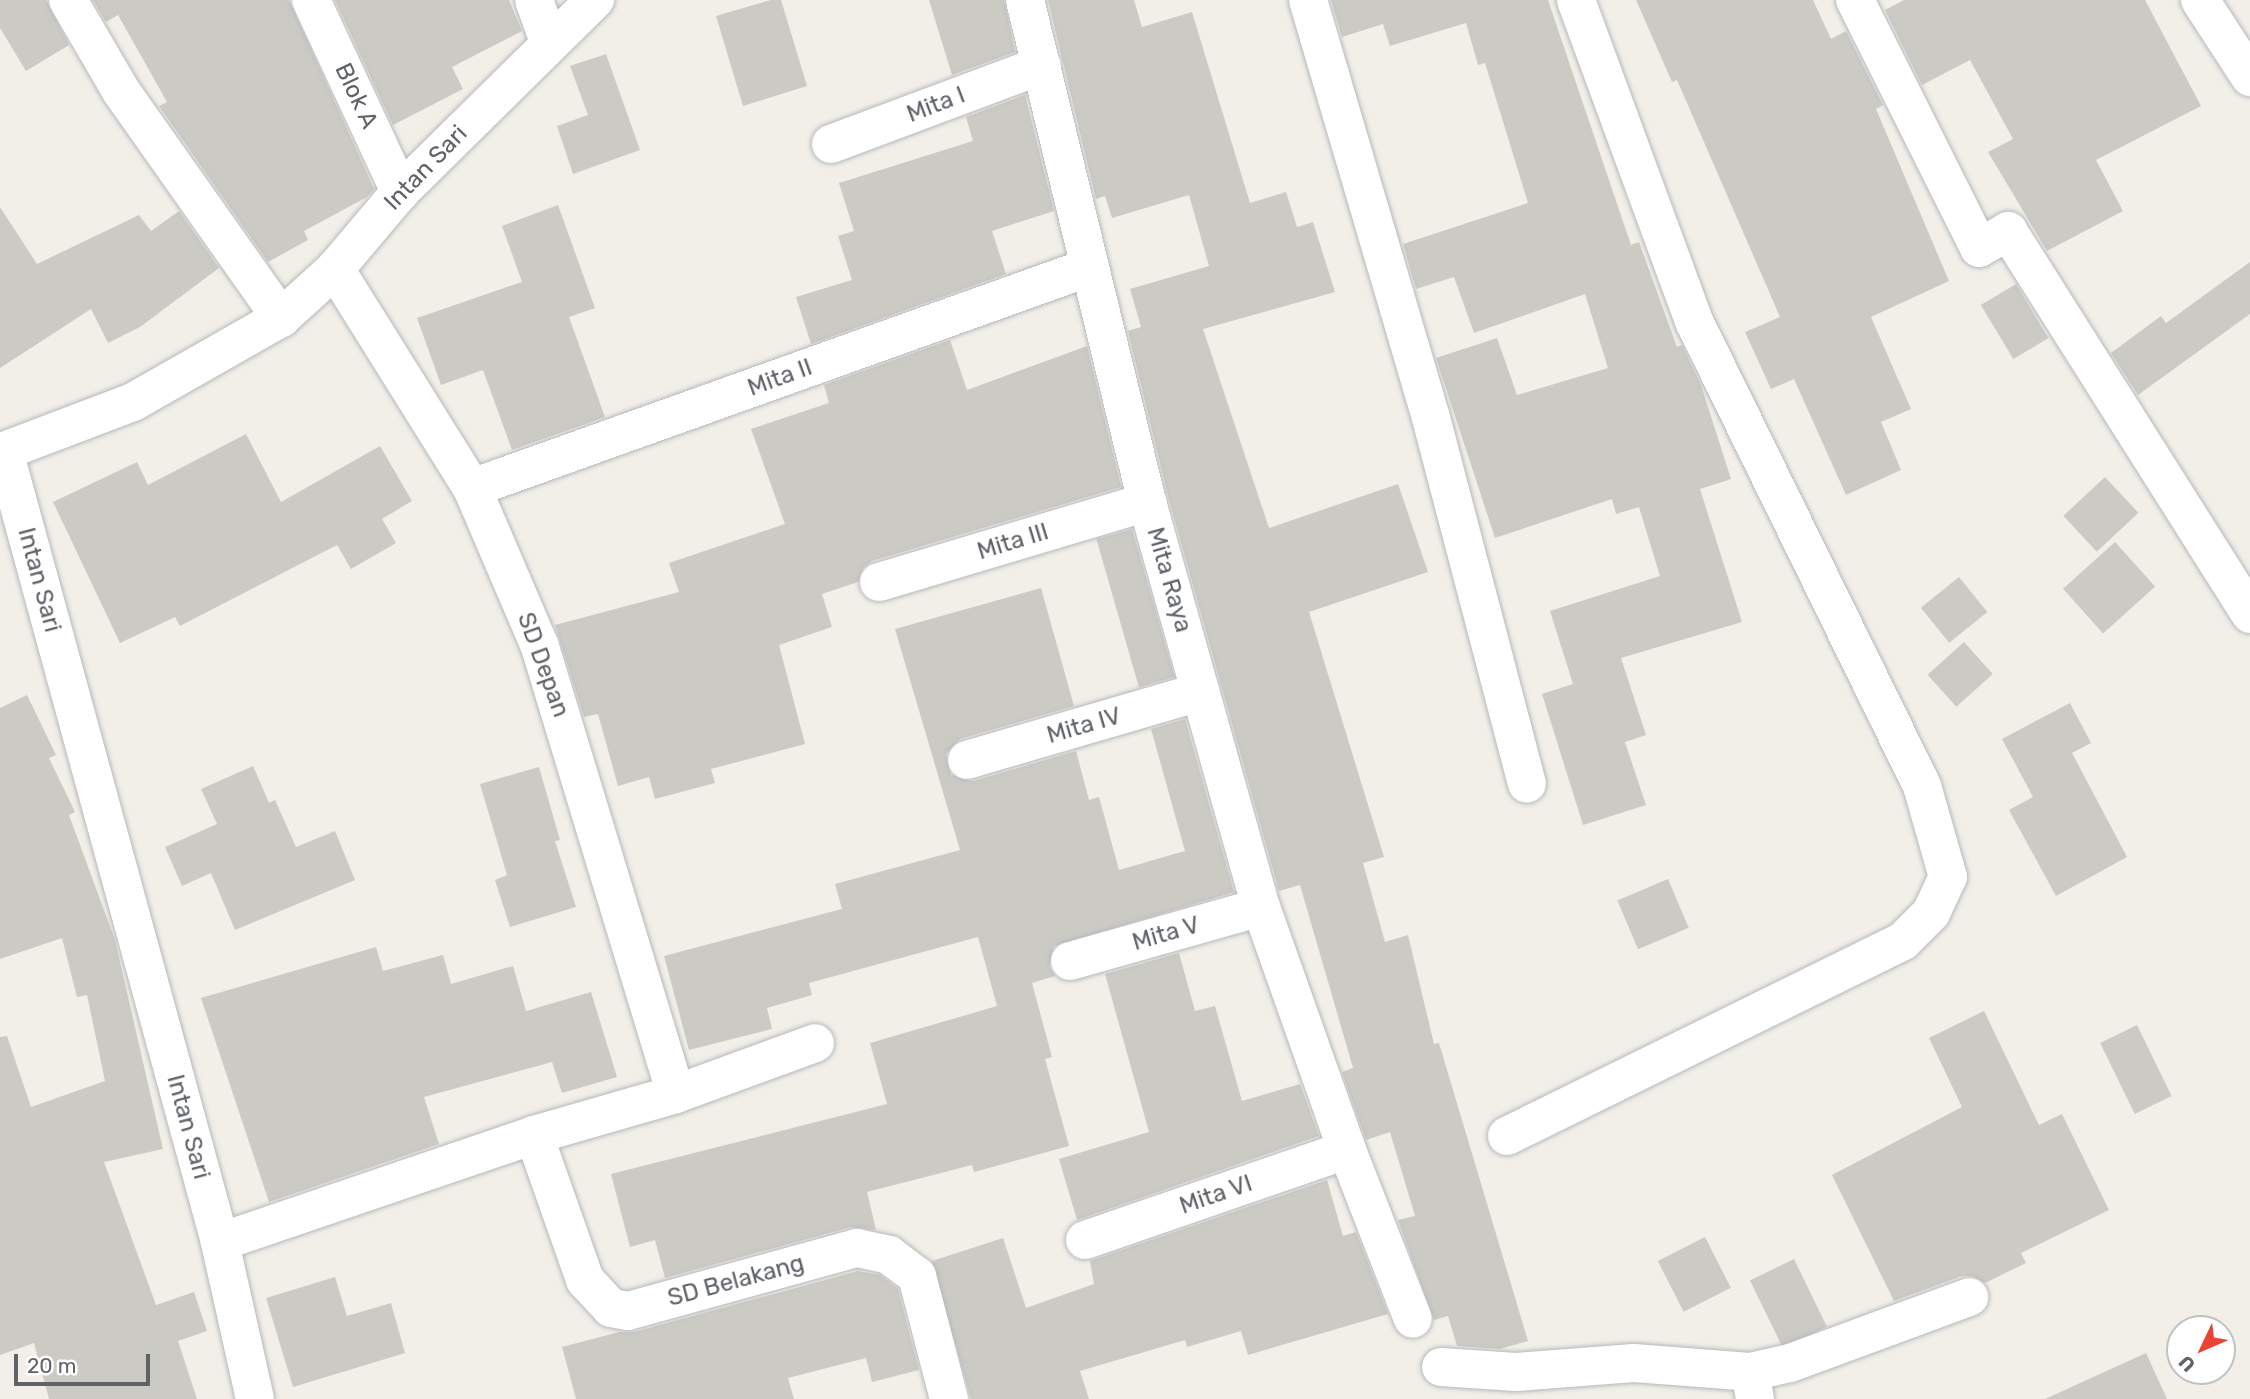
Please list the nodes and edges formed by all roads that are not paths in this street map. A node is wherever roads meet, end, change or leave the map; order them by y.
1 (68, 0) edge
2 (311, 0) edge
3 (534, 0) edge
4 (595, 0) edge
5 (1025, 0) edge
6 (1308, 0) edge
7 (1576, 0) edge
8 (1855, 0) edge
9 (2200, 0) edge
10 (549, 43) junction
11 (2244, 56) edge
12 (1042, 65) junction
13 (831, 145) dead end
14 (400, 192) junction
15 (1087, 268) junction
16 (335, 269) junction
17 (281, 318) junction
18 (1, 450) edge
19 (472, 488) junction
20 (1147, 502) junction
21 (879, 582) dead end
22 (2250, 614) edge
23 (1200, 692) junction
24 (967, 760) dead end
25 (1527, 784) dead end
26 (1261, 907) junction
27 (1070, 961) dead end
28 (815, 1043) dead end
29 (676, 1094) junction
30 (534, 1135) junction
31 (1507, 1136) dead end
32 (1346, 1150) junction
33 (1085, 1240) dead end
34 (220, 1242) junction
35 (1969, 1297) dead end
36 (1413, 1319) dead end
37 (1441, 1367) dead end
38 (1752, 1385) edge
39 (255, 1399) edge
40 (949, 1399) edge

1 - 17 street
2 - 14 street, Blok A
3 - 10 street
4 - 10 street, Intan Sari
5 - 12 street, Mita Raya
6 - 25 street
7 - 31 street
8 - 22 street
9 - 11 street
10 - 14 street, Intan Sari
12 - 13 street, Mita I
12 - 15 street, Mita Raya
14 - 16 street, Intan Sari
15 - 19 street, Mita II
15 - 20 street, Mita Raya
16 - 17 street, Intan Sari
16 - 19 street, SD Depan
17 - 18 street, Intan Sari
18 - 34 street, Intan Sari
19 - 29 street, SD Depan
20 - 21 street, Mita III
20 - 23 street, Mita Raya
23 - 24 street, Mita IV
23 - 26 street, Mita Raya
26 - 27 street, Mita V
26 - 32 street, Mita Raya
28 - 29 street
29 - 30 street
30 - 34 street
30 - 40 street, SD Belakang
32 - 33 street, Mita VI
32 - 36 street, Mita Raya
34 - 39 street, Intan Sari
35 - 38 street
37 - 38 street

